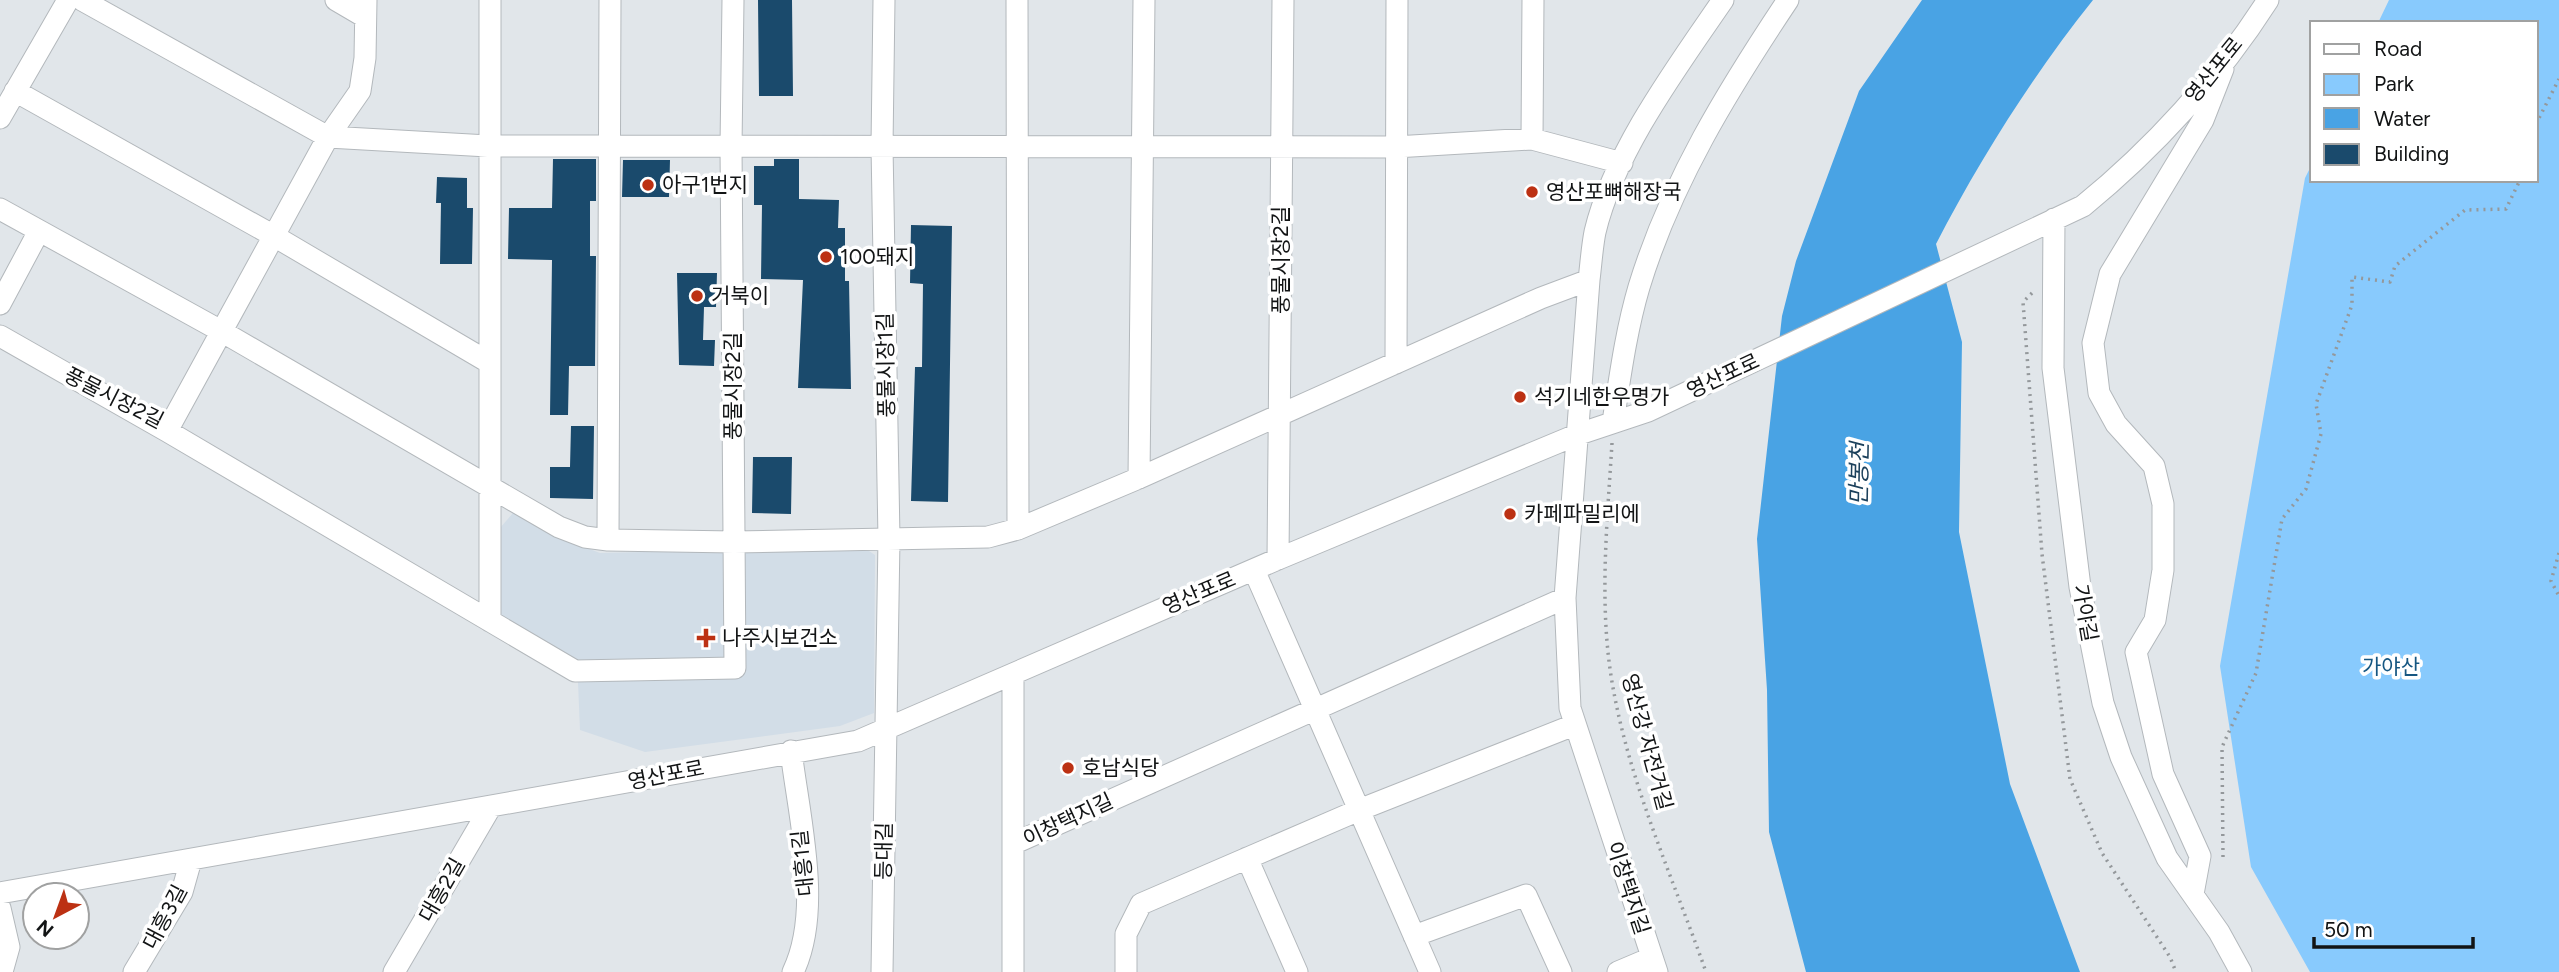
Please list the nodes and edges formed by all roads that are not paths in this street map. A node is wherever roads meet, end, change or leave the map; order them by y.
1 (68, 0) edge
2 (82, 0) edge
3 (336, 0) edge
4 (490, 0) edge
5 (610, 0) edge
6 (733, 0) edge
7 (884, 0) edge
8 (1017, 0) edge
9 (1144, 0) edge
10 (1283, 0) edge
11 (1397, 0) edge
12 (1533, 0) edge
13 (1723, 0) edge
14 (1788, 0) edge
15 (2268, 0) edge
16 (366, 8) edge
17 (2230, 51) junction
18 (15, 91) junction
19 (0, 118) edge
20 (328, 137) junction
21 (1532, 139) junction
22 (488, 146) junction
23 (608, 146) junction
24 (731, 146) junction
25 (882, 146) junction
26 (1016, 146) junction
27 (1143, 146) junction
28 (1282, 147) junction
29 (1395, 147) junction
30 (1622, 163) junction
31 (0, 209) edge
32 (2054, 219) junction
33 (39, 231) junction
34 (275, 236) junction
35 (1589, 280) junction
36 (0, 304) edge
37 (221, 331) junction
38 (0, 336) edge
39 (490, 363) junction
40 (1396, 363) junction
41 (1280, 414) junction
42 (1613, 422) junction
43 (167, 431) junction
44 (1576, 435) junction
45 (1139, 478) junction
46 (492, 487) junction
47 (1018, 529) junction
48 (889, 539) junction
49 (608, 540) junction
50 (734, 542) junction
51 (1278, 559) junction
52 (1254, 569) junction
53 (1565, 598) junction
54 (490, 621) junction
55 (1013, 674) junction
56 (1315, 709) junction
57 (1574, 724) junction
58 (886, 730) junction
59 (791, 751) junction
60 (490, 808) junction
61 (1359, 810) junction
62 (1015, 843) junction
63 (1247, 858) junction
64 (191, 860) junction
65 (0, 893) edge
66 (2193, 894) junction
67 (0, 908) edge
68 (1414, 936) junction
69 (1654, 965) edge
70 (2, 972) edge
71 (134, 972) edge
72 (394, 972) edge
73 (793, 972) edge
74 (882, 972) edge
75 (1013, 972) edge
76 (1126, 972) edge
77 (1297, 972) edge
78 (1430, 972) edge
79 (1561, 972) edge
80 (1618, 972) edge
81 (2241, 972) edge

1 - 18 street
2 - 20 street
3 - 16 street
4 - 22 street
5 - 23 street
6 - 24 street, 풍물시장2길
7 - 25 street, 풍물시장1길
8 - 26 street
9 - 27 street
10 - 28 street, 풍물시장2길
11 - 29 street
12 - 21 street
13 - 30 street
14 - 42 street
15 - 17 street, 영산포로
16 - 20 street, 풍물시장2길
17 - 32 street, 영산포로
17 - 66 street
18 - 19 street
18 - 34 street
20 - 22 street
20 - 34 street, 풍물시장2길
21 - 29 street
21 - 30 street
22 - 23 street
22 - 39 street
23 - 24 street
23 - 49 street
24 - 25 street
24 - 50 street, 풍물시장2길
25 - 26 street
25 - 48 street, 풍물시장1길
26 - 27 street
26 - 47 street
27 - 28 street
27 - 45 street
28 - 29 street
28 - 41 street, 풍물시장2길
29 - 40 street
30 - 35 street
31 - 33 street
32 - 42 street, 영산포로
32 - 66 street, 가야길
33 - 36 street
33 - 37 street
34 - 37 street, 풍물시장2길
34 - 39 street
35 - 40 street
35 - 44 street
37 - 43 street, 풍물시장2길
37 - 46 street
38 - 43 street, 풍물시장2길
39 - 46 street
40 - 41 street
41 - 45 street
41 - 51 street, 풍물시장2길
42 - 44 street, 영산포로
43 - 54 street
44 - 51 street, 영산포로
44 - 53 street, 이창택지길
45 - 47 street
46 - 49 street
46 - 54 street
47 - 48 street
48 - 50 street
48 - 58 street, 풍물시장1길
49 - 50 street
50 - 54 street, 풍물시장2길
51 - 52 street, 영산포로
52 - 55 street, 영산포로
52 - 56 street
53 - 56 street, 이창택지길
53 - 57 street, 이창택지길
55 - 58 street, 영산포로
55 - 62 street
56 - 61 street
56 - 62 street, 이창택지길
57 - 61 street
57 - 69 street, 이창택지길
58 - 59 street, 영산포로
58 - 74 street, 등대길
59 - 60 street, 영산포로
59 - 73 street, 대흥1길
60 - 64 street, 영산포로
60 - 72 street, 대흥2길
61 - 63 street
61 - 68 street
62 - 75 street, 이창택지길
63 - 76 street
63 - 77 street
64 - 65 street, 영산포로
64 - 71 street, 대흥3길
66 - 81 street, 가야길
67 - 70 street
68 - 78 street
68 - 79 street
69 - 80 street

